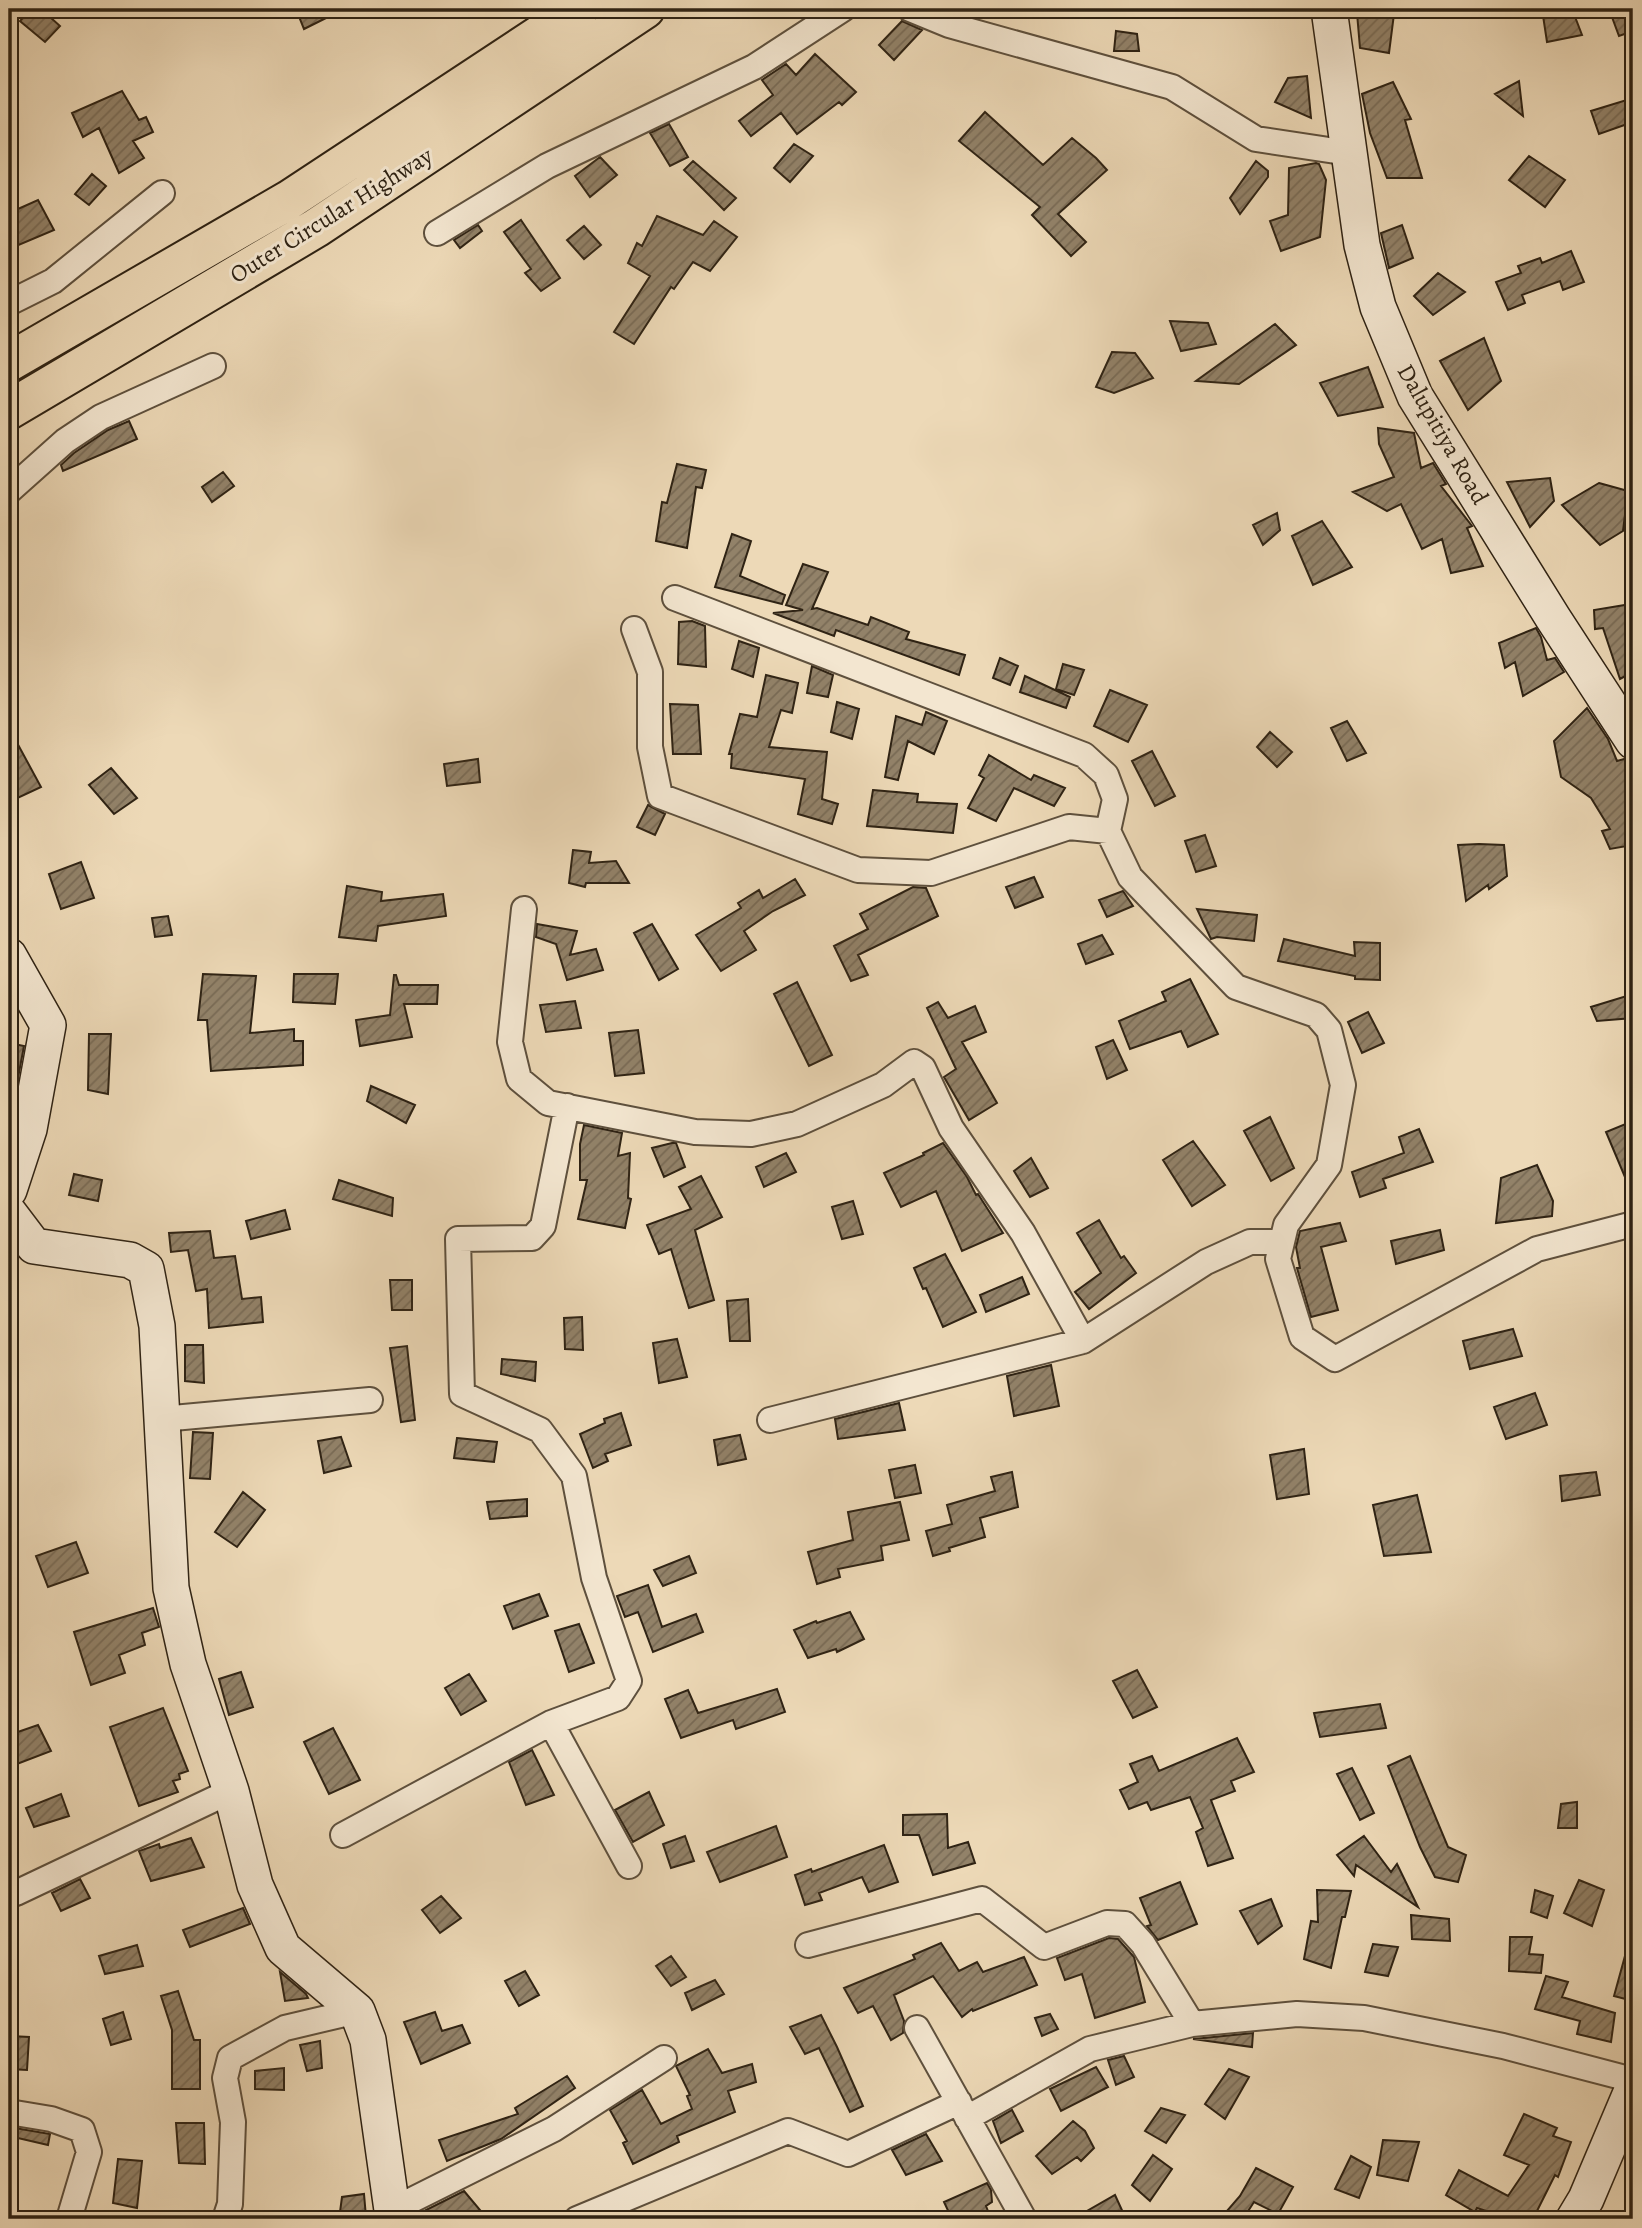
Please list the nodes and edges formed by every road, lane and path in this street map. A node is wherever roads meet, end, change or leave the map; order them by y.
1 (579, 9) edge
2 (645, 9) edge
3 (843, 9) edge
4 (910, 9) edge
5 (1329, 9) edge
6 (1349, 153) junction
7 (162, 193) dead end
8 (437, 233) dead end
9 (9, 303) edge
10 (9, 362) edge
11 (213, 366) dead end
12 (9, 410) edge
13 (9, 491) edge
14 (676, 598) dead end
15 (634, 629) dead end
16 (1633, 741) edge
17 (1108, 831) junction
18 (524, 909) dead end
19 (9, 956) edge
20 (567, 1106) junction
21 (9, 1190) edge
22 (9, 1213) edge
23 (1633, 1224) edge
24 (1282, 1242) junction
25 (1083, 1341) junction
26 (370, 1400) dead end
27 (162, 1419) junction
28 (770, 1420) dead end
29 (551, 1723) junction
30 (231, 1791) junction
31 (343, 1835) dead end
32 (629, 1866) dead end
33 (9, 1886) edge
34 (808, 1945) dead end
35 (357, 2011) junction
36 (1192, 2024) junction
37 (917, 2028) dead end
38 (664, 2058) dead end
39 (1633, 2080) edge
40 (1633, 2088) edge
41 (963, 2110) junction
42 (9, 2112) edge
43 (393, 2215) edge
44 (69, 2219) edge
45 (225, 2219) edge
46 (578, 2219) edge
47 (1024, 2219) edge
48 (1574, 2219) edge

1 - 10 highway, Outer Circular Highway
2 - 12 highway, Outer Circular Highway
3 - 8 street
4 - 6 street
5 - 6 street, Dalupitiya Road
6 - 16 street, Dalupitiya Road
7 - 9 street
11 - 13 street
14 - 17 street
15 - 17 street
17 - 24 street
18 - 20 street
19 - 21 street
20 - 25 street
20 - 29 street
22 - 27 street
23 - 24 street
24 - 25 street
25 - 28 street
26 - 27 street
27 - 30 street
29 - 31 street
29 - 32 street
30 - 33 street
30 - 35 street
34 - 36 street
35 - 43 street
35 - 45 street
36 - 39 street
36 - 41 street
37 - 41 street
38 - 43 street
40 - 48 street
41 - 46 street
41 - 47 street
42 - 44 street

